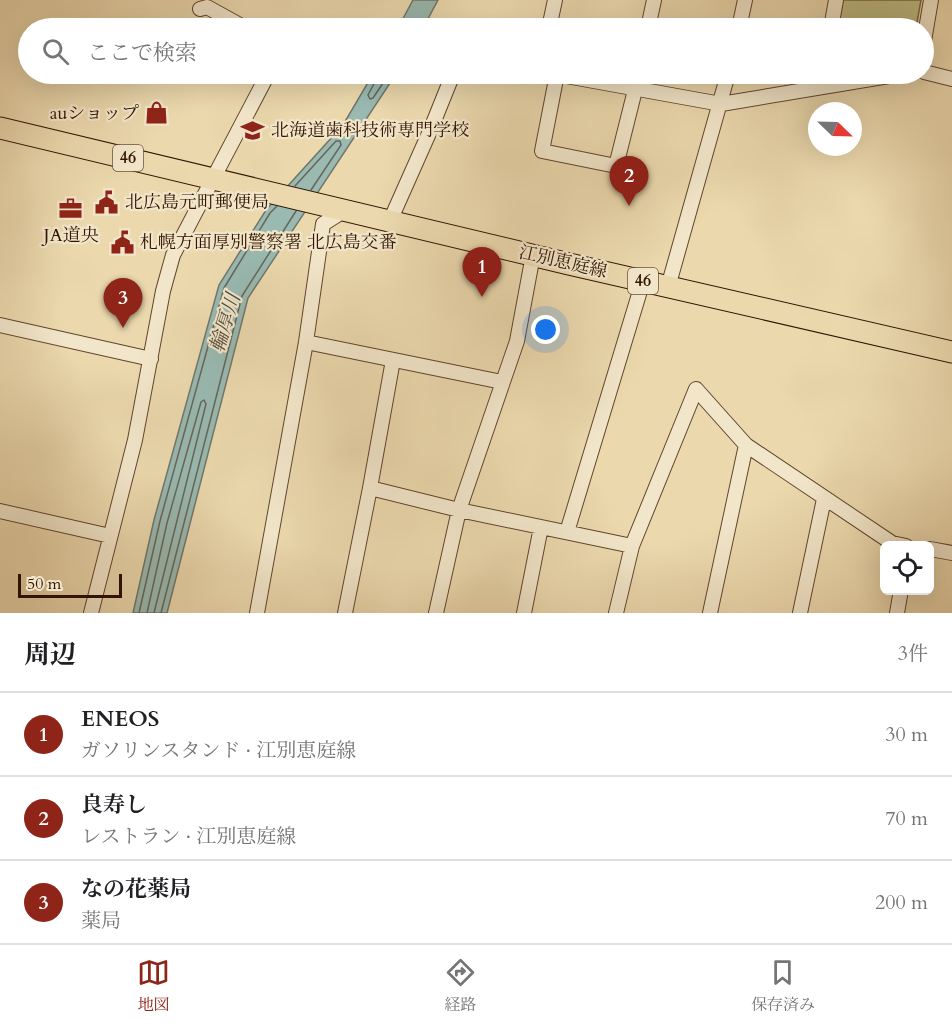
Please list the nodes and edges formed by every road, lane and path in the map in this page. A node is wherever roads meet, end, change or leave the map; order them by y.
1 (555, 0) edge
2 (654, 0) edge
3 (745, 0) edge
4 (836, 0) edge
5 (932, 0) edge
6 (204, 5) edge
7 (227, 18) edge
8 (551, 18) edge
9 (650, 18) edge
10 (741, 18) edge
11 (833, 18) edge
12 (928, 18) edge
13 (934, 74) edge
14 (952, 78) edge
15 (263, 84) edge
16 (449, 84) edge
17 (554, 84) edge
18 (613, 84) edge
19 (637, 84) edge
20 (726, 84) edge
21 (822, 84) edge
22 (844, 84) edge
23 (636, 88) junction
24 (821, 88) junction
25 (721, 104) junction
26 (0, 128) edge
27 (214, 178) junction
28 (340, 209) junction
29 (390, 221) junction
30 (533, 255) junction
31 (643, 280) junction
32 (669, 287) junction
33 (0, 325) edge
34 (306, 342) junction
35 (952, 352) edge
36 (151, 359) junction
37 (393, 360) junction
38 (502, 382) junction
39 (746, 445) junction
40 (370, 488) junction
41 (824, 499) junction
42 (459, 510) junction
43 (0, 512) edge
44 (541, 527) junction
45 (567, 532) junction
46 (110, 536) junction
47 (889, 541) edge
48 (632, 546) junction
49 (934, 550) edge
50 (952, 553) edge
51 (900, 595) edge
52 (91, 613) edge
53 (257, 613) edge
54 (345, 613) edge
55 (436, 613) edge
56 (524, 613) edge
57 (616, 613) edge
58 (710, 613) edge
59 (800, 613) edge
60 (897, 613) edge

1 - 8 street
2 - 9 street
3 - 10 street
4 - 11 street
5 - 12 street
6 - 7 street
13 - 14 street
15 - 27 street
16 - 29 street
17 - 23 street
18 - 23 street
19 - 23 street
20 - 25 street
21 - 24 street
22 - 24 street
23 - 25 street
24 - 25 street
25 - 32 street
26 - 27 main road, 江別恵庭線 / 46
27 - 28 main road, 江別恵庭線 / 46
27 - 36 street
28 - 29 main road, 江別恵庭線 / 46
28 - 34 street
29 - 30 main road, 江別恵庭線 / 46
30 - 31 main road, 江別恵庭線 / 46
30 - 38 street
31 - 32 main road, 江別恵庭線 / 46
31 - 45 street
32 - 35 main road, 江別恵庭線 / 46
33 - 36 street
34 - 37 street
34 - 53 street
36 - 46 street
37 - 38 street
37 - 40 street
38 - 42 street
39 - 41 street
39 - 48 street
39 - 58 street
40 - 42 street
40 - 54 street
41 - 47 street
41 - 59 street
42 - 44 street
42 - 55 street
43 - 46 street
44 - 45 street
44 - 56 street
45 - 48 street
46 - 52 street
48 - 57 street
49 - 50 street
51 - 60 street

